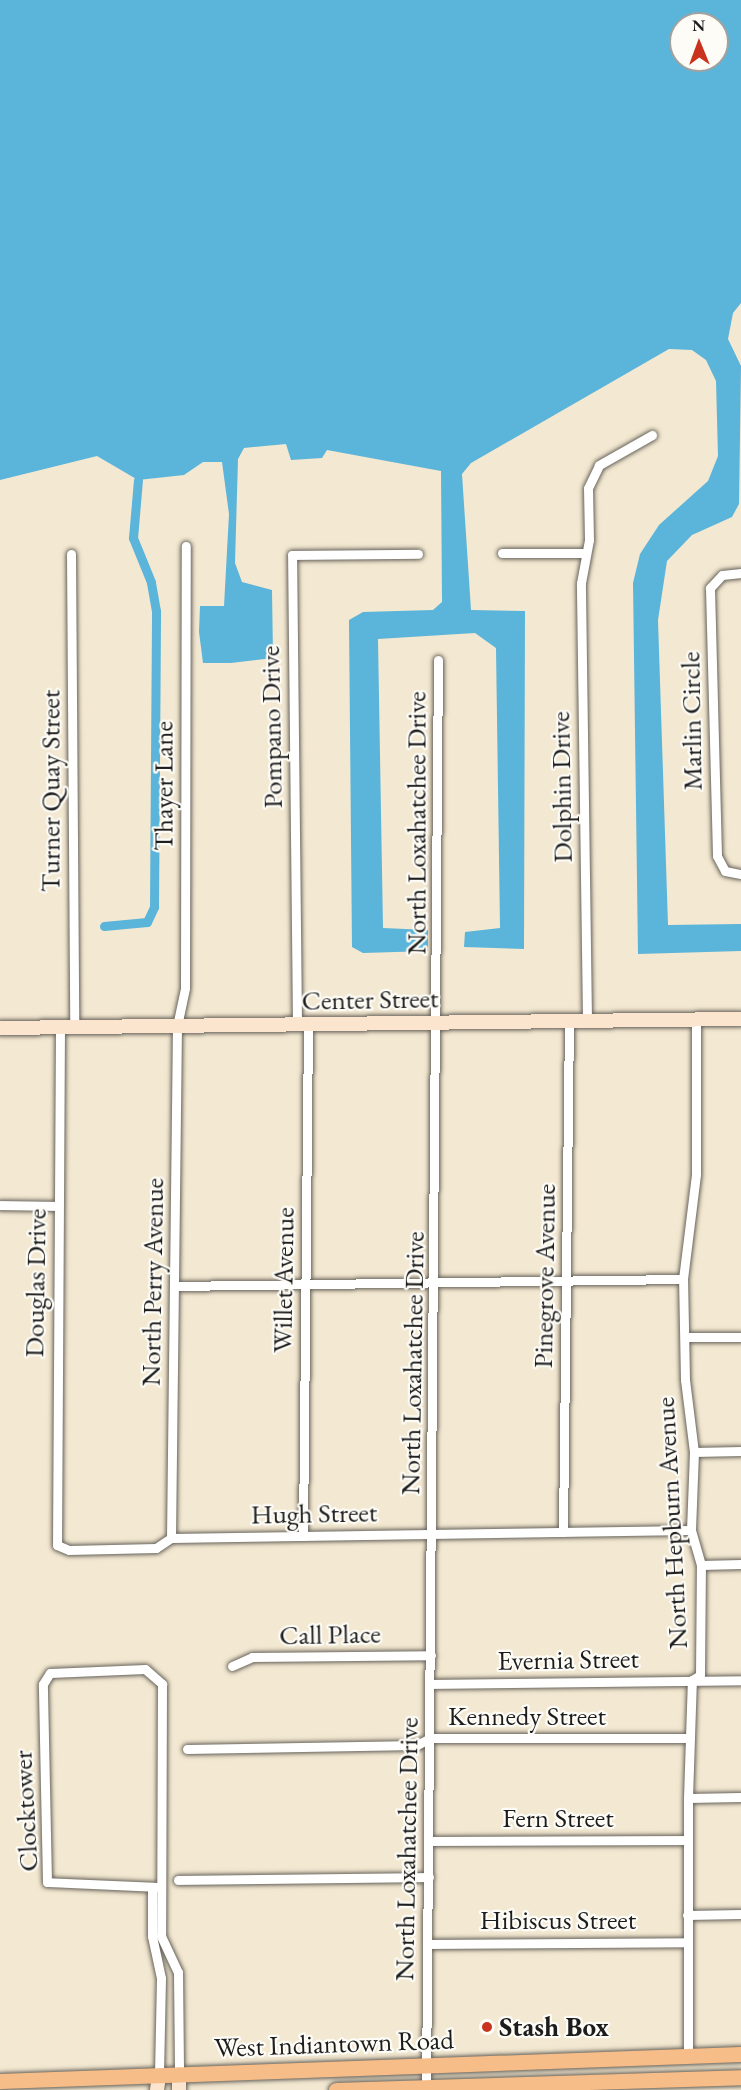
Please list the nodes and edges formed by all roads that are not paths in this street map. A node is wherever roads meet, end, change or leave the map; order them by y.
1 (652, 435) dead end
2 (186, 546) dead end
3 (502, 553) dead end
4 (586, 553) junction
5 (71, 554) dead end
6 (418, 554) dead end
7 (741, 573) edge
8 (438, 660) dead end
9 (741, 874) edge
10 (741, 1018) edge
11 (696, 1019) junction
12 (587, 1020) junction
13 (569, 1021) junction
14 (439, 1022) junction
15 (303, 1024) junction
16 (177, 1026) junction
17 (67, 1027) junction
18 (0, 1028) edge
19 (0, 1205) edge
20 (58, 1206) junction
21 (683, 1279) junction
22 (566, 1280) junction
23 (436, 1282) junction
24 (305, 1284) junction
25 (174, 1286) junction
26 (685, 1337) junction
27 (741, 1337) edge
28 (741, 1451) edge
29 (694, 1452) junction
30 (691, 1530) junction
31 (563, 1532) junction
32 (433, 1534) junction
33 (303, 1536) junction
34 (171, 1538) junction
35 (54, 1540) joint
36 (741, 1564) edge
37 (701, 1565) junction
38 (431, 1655) junction
39 (232, 1666) dead end
40 (692, 1680) junction
41 (741, 1680) edge
42 (431, 1684) junction
43 (430, 1738) junction
44 (690, 1738) junction
45 (187, 1749) dead end
46 (688, 1797) junction
47 (741, 1797) edge
48 (688, 1840) junction
49 (429, 1841) junction
50 (429, 1877) junction
51 (178, 1880) dead end
52 (156, 1887) junction
53 (741, 1914) edge
54 (687, 1915) junction
55 (688, 1942) junction
56 (428, 1944) junction
57 (741, 2054) edge
58 (688, 2056) junction
59 (427, 2066) junction
60 (741, 2077) edge
61 (0, 2081) edge
62 (179, 2082) edge
63 (158, 2083) edge
64 (686, 2084) edge
65 (426, 2088) edge
66 (336, 2090) edge

1 - 4 street, Dolphin Drive
2 - 16 street, Thayer Lane
3 - 4 street
4 - 12 street, Dolphin Drive
5 - 17 street, Turner Quay Street
6 - 15 street, Pompano Drive
7 - 9 street, Marlin Circle
8 - 14 street, North Loxahatchee Drive
10 - 11 street, Center Street
11 - 12 street, Center Street
11 - 21 street, North Hepburn Avenue
12 - 13 street, Center Street
13 - 14 street, Center Street
13 - 22 street, Pinegrove Avenue
14 - 15 street, Center Street
14 - 23 street, North Loxahatchee Drive
15 - 16 street, Center Street
15 - 24 street, Willet Avenue
16 - 17 street, Center Street
16 - 25 street, North Perry Avenue
17 - 18 street, Center Street
17 - 20 street, Douglas Drive
19 - 20 street
20 - 35 street, Douglas Drive
21 - 22 street
21 - 26 street, North Hepburn Avenue
22 - 23 street
22 - 31 street, Pinegrove Avenue
23 - 24 street
23 - 32 street, North Loxahatchee Drive
24 - 25 street
24 - 33 street, Willet Avenue
25 - 34 street, North Perry Avenue
26 - 27 street
26 - 29 street, North Hepburn Avenue
28 - 29 street
29 - 30 street, North Hepburn Avenue
30 - 31 street, Hugh Street
30 - 37 street, North Hepburn Avenue
31 - 32 street, Hugh Street
32 - 33 street, Hugh Street
32 - 38 street, North Loxahatchee Drive
33 - 34 street, Hugh Street
34 - 35 street, Hugh Street
36 - 37 street
37 - 40 street, North Hepburn Avenue
38 - 39 street, Call Place
38 - 42 street, North Loxahatchee Drive
40 - 41 street, Evernia Street
40 - 42 street, Evernia Street
40 - 44 street, North Hepburn Avenue
42 - 43 street, North Loxahatchee Drive
43 - 44 street, Kennedy Street
43 - 45 street, Kennedy Street
43 - 49 street, North Loxahatchee Drive
44 - 46 street, North Hepburn Avenue
46 - 47 street
46 - 48 street, North Hepburn Avenue
48 - 49 street, Fern Street
48 - 54 street, North Hepburn Avenue
49 - 50 street, North Loxahatchee Drive
50 - 51 street
50 - 56 street, North Loxahatchee Drive
52 - 52 street, Clocktower
52 - 62 street, Clocktower
52 - 63 street, Clocktower
53 - 54 street
54 - 55 street, North Hepburn Avenue
55 - 56 street, Hibiscus Street
55 - 58 street, North Hepburn Avenue
56 - 59 street, North Loxahatchee Drive
57 - 58 main road, West Indiantown Road
58 - 59 main road, West Indiantown Road
59 - 62 main road, West Indiantown Road
59 - 65 street, North Loxahatchee Drive
60 - 64 main road, West Indiantown Road
61 - 63 main road, West Indiantown Road
62 - 63 main road, West Indiantown Road
64 - 65 main road, West Indiantown Road
65 - 66 main road, West Indiantown Road

